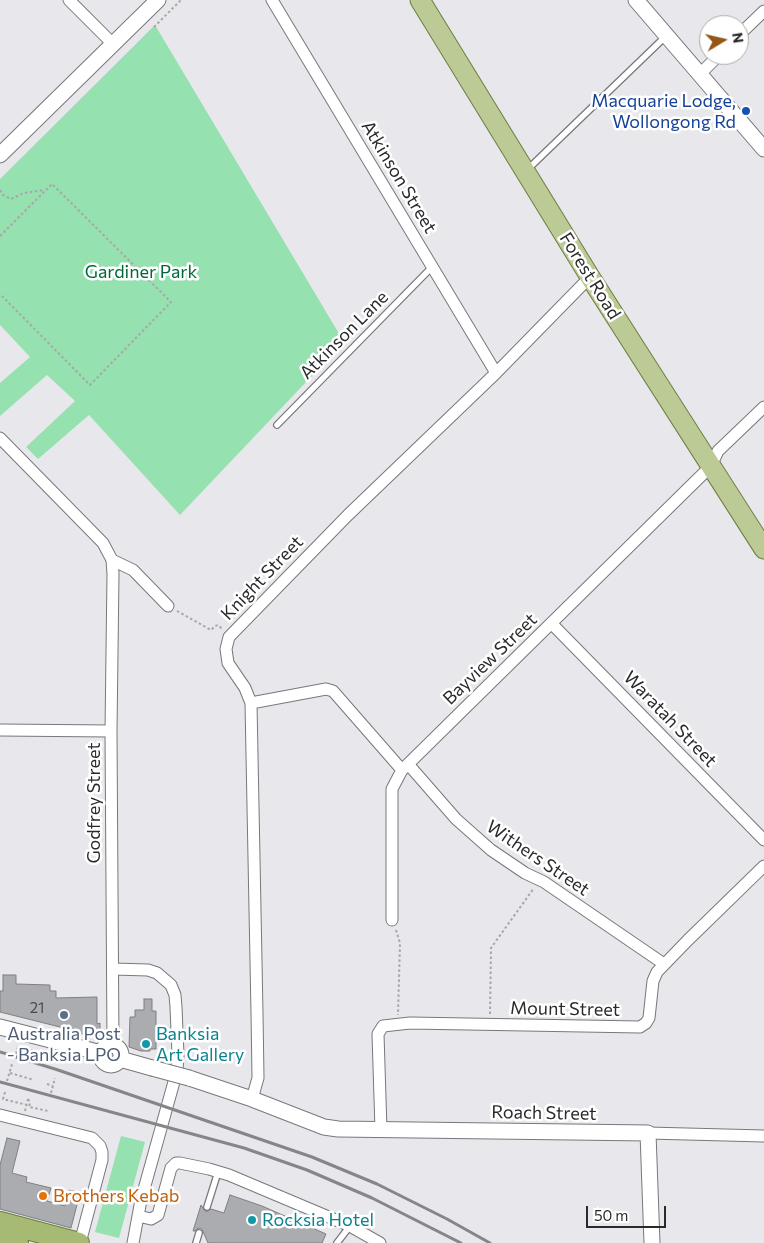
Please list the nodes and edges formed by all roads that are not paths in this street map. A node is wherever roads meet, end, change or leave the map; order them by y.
1 (69, 0) edge
2 (158, 0) edge
3 (272, 0) edge
4 (420, 0) edge
5 (636, 0) edge
6 (764, 11) edge
7 (749, 25) edge
8 (666, 35) junction
9 (113, 44) junction
10 (709, 65) edge
11 (700, 74) junction
12 (764, 149) edge
13 (0, 155) edge
14 (525, 172) junction
15 (433, 266) junction
16 (590, 277) junction
17 (496, 373) junction
18 (764, 407) edge
19 (277, 425) dead end
20 (0, 438) edge
21 (711, 466) junction
22 (764, 549) edge
23 (112, 560) junction
24 (168, 606) road end
25 (552, 624) junction
26 (250, 704) junction
27 (0, 730) edge
28 (111, 731) junction
29 (405, 767) junction
30 (764, 840) edge
31 (764, 866) edge
32 (392, 920) road end
33 (664, 964) junction
34 (113, 969) junction
35 (0, 1027) edge
36 (111, 1053) junction
37 (252, 1099) junction
38 (0, 1115) edge
39 (381, 1130) junction
40 (648, 1133) junction
41 (764, 1136) edge
42 (218, 1172) junction
43 (207, 1207) dead end
44 (138, 1216) junction
45 (0, 1222) edge
46 (350, 1226) junction
47 (199, 1233) dead end
48 (0, 1238) edge
49 (18, 1243) edge
50 (80, 1243) edge
51 (133, 1243) edge
52 (196, 1243) edge
53 (337, 1243) edge
54 (380, 1243) edge
55 (652, 1243) edge

1 - 9 street
2 - 9 street
3 - 15 street, Atkinson Street
4 - 14 main road, Forest Road
5 - 8 street
6 - 7 street
8 - 11 street
8 - 14 lane
9 - 13 street
10 - 11 street
11 - 12 street
14 - 16 main road, Forest Road
15 - 17 street, Atkinson Street
15 - 19 lane, Atkinson Lane
16 - 17 street, Knight Street
16 - 21 main road, Forest Road
17 - 26 street, Knight Street
18 - 21 street, Bayview Street
20 - 23 street
21 - 22 main road, Forest Road
21 - 25 street, Bayview Street
23 - 24 street
23 - 28 street, Godfrey Street
25 - 29 street, Bayview Street
25 - 30 street, Waratah Street
26 - 29 street, Withers Street
26 - 37 street, Knight Street
27 - 28 street
28 - 34 street, Godfrey Street
29 - 32 street, Bayview Street
29 - 33 street, Withers Street
31 - 33 street, Mount Street
33 - 39 street, Mount Street
34 - 36 street, Godfrey Street
34 - 44 street
35 - 36 street, Roach Street
36 - 37 street, Roach Street, bridge
37 - 39 street, Roach Street
38 - 50 street
39 - 40 street, Roach Street
40 - 41 street, Roach Street
40 - 55 street
42 - 43 lane
42 - 44 street
42 - 46 street
44 - 51 street
45 - 50 highway
46 - 53 lane
46 - 54 street
47 - 52 lane
48 - 49 highway

